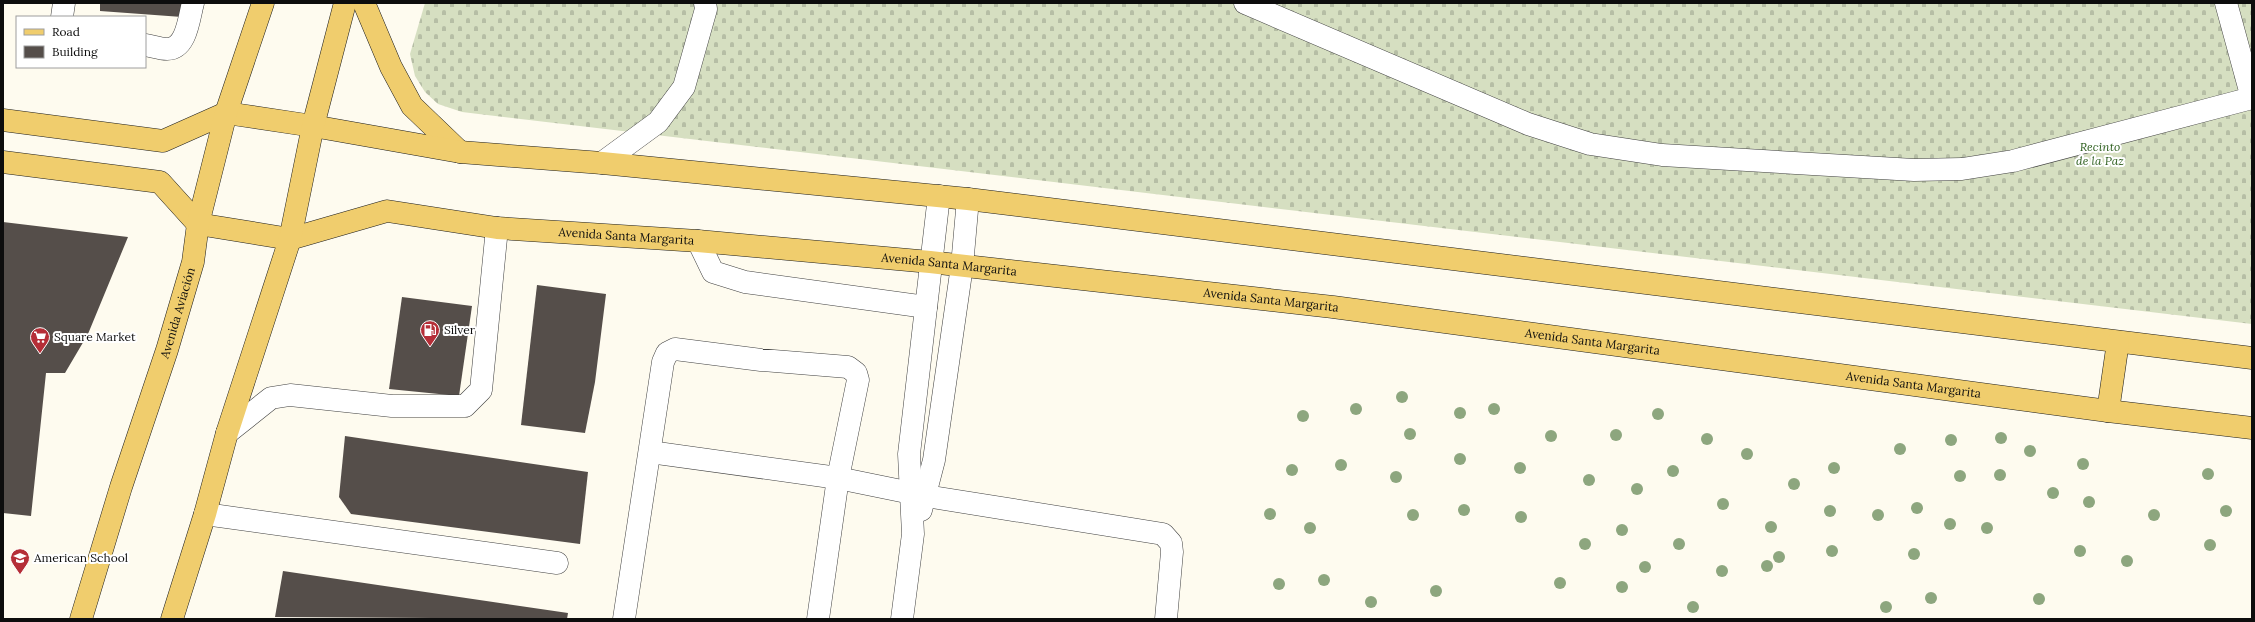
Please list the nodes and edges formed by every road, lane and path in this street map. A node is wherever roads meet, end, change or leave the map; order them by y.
1 (64, 3) edge
2 (193, 3) edge
3 (263, 3) edge
4 (345, 3) edge
5 (364, 3) edge
6 (705, 3) edge
7 (1245, 3) edge
8 (2226, 3) edge
9 (62, 16) edge
10 (146, 45) edge
11 (2252, 98) edge
12 (226, 113) junction
13 (3, 120) edge
14 (312, 126) junction
15 (460, 152) junction
16 (3, 162) edge
17 (602, 163) junction
18 (939, 196) junction
19 (968, 199) junction
20 (198, 224) junction
21 (497, 228) junction
22 (290, 239) junction
23 (698, 241) junction
24 (930, 262) junction
25 (962, 266) junction
26 (926, 307) junction
27 (2118, 342) junction
28 (2252, 358) edge
29 (2108, 411) junction
30 (2252, 428) edge
31 (227, 433) junction
32 (650, 452) junction
33 (838, 478) junction
34 (918, 494) junction
35 (205, 514) junction
36 (557, 563) dead end
37 (81, 619) edge
38 (172, 619) edge
39 (624, 619) edge
40 (818, 619) edge
41 (902, 619) edge
42 (1166, 619) edge

1 - 9 lane
2 - 10 lane
3 - 12 main road, Avenida Aviación
4 - 14 main road
5 - 15 main road
6 - 17 lane
7 - 11 lane
8 - 11 lane
12 - 13 main road
12 - 14 main road
12 - 20 main road, Avenida Aviación
14 - 15 main road
14 - 22 main road
15 - 17 main road
16 - 20 main road
17 - 18 main road
18 - 19 main road
18 - 24 lane
19 - 25 lane
19 - 27 main road
20 - 22 main road
20 - 37 main road, Avenida Aviación
21 - 22 main road, Avenida Santa Margarita
21 - 23 main road, Avenida Santa Margarita
21 - 31 lane
22 - 31 main road
23 - 24 main road, Avenida Santa Margarita
23 - 26 lane
24 - 25 main road, Avenida Santa Margarita
24 - 26 lane
25 - 29 main road, Avenida Santa Margarita
25 - 34 lane
26 - 34 lane
27 - 28 main road
27 - 29 main road
29 - 30 main road, Avenida Santa Margarita
31 - 35 main road
32 - 33 lane
32 - 33 lane
32 - 39 lane
33 - 34 lane
33 - 40 lane
34 - 41 lane
34 - 42 lane
35 - 36 lane
35 - 38 main road

